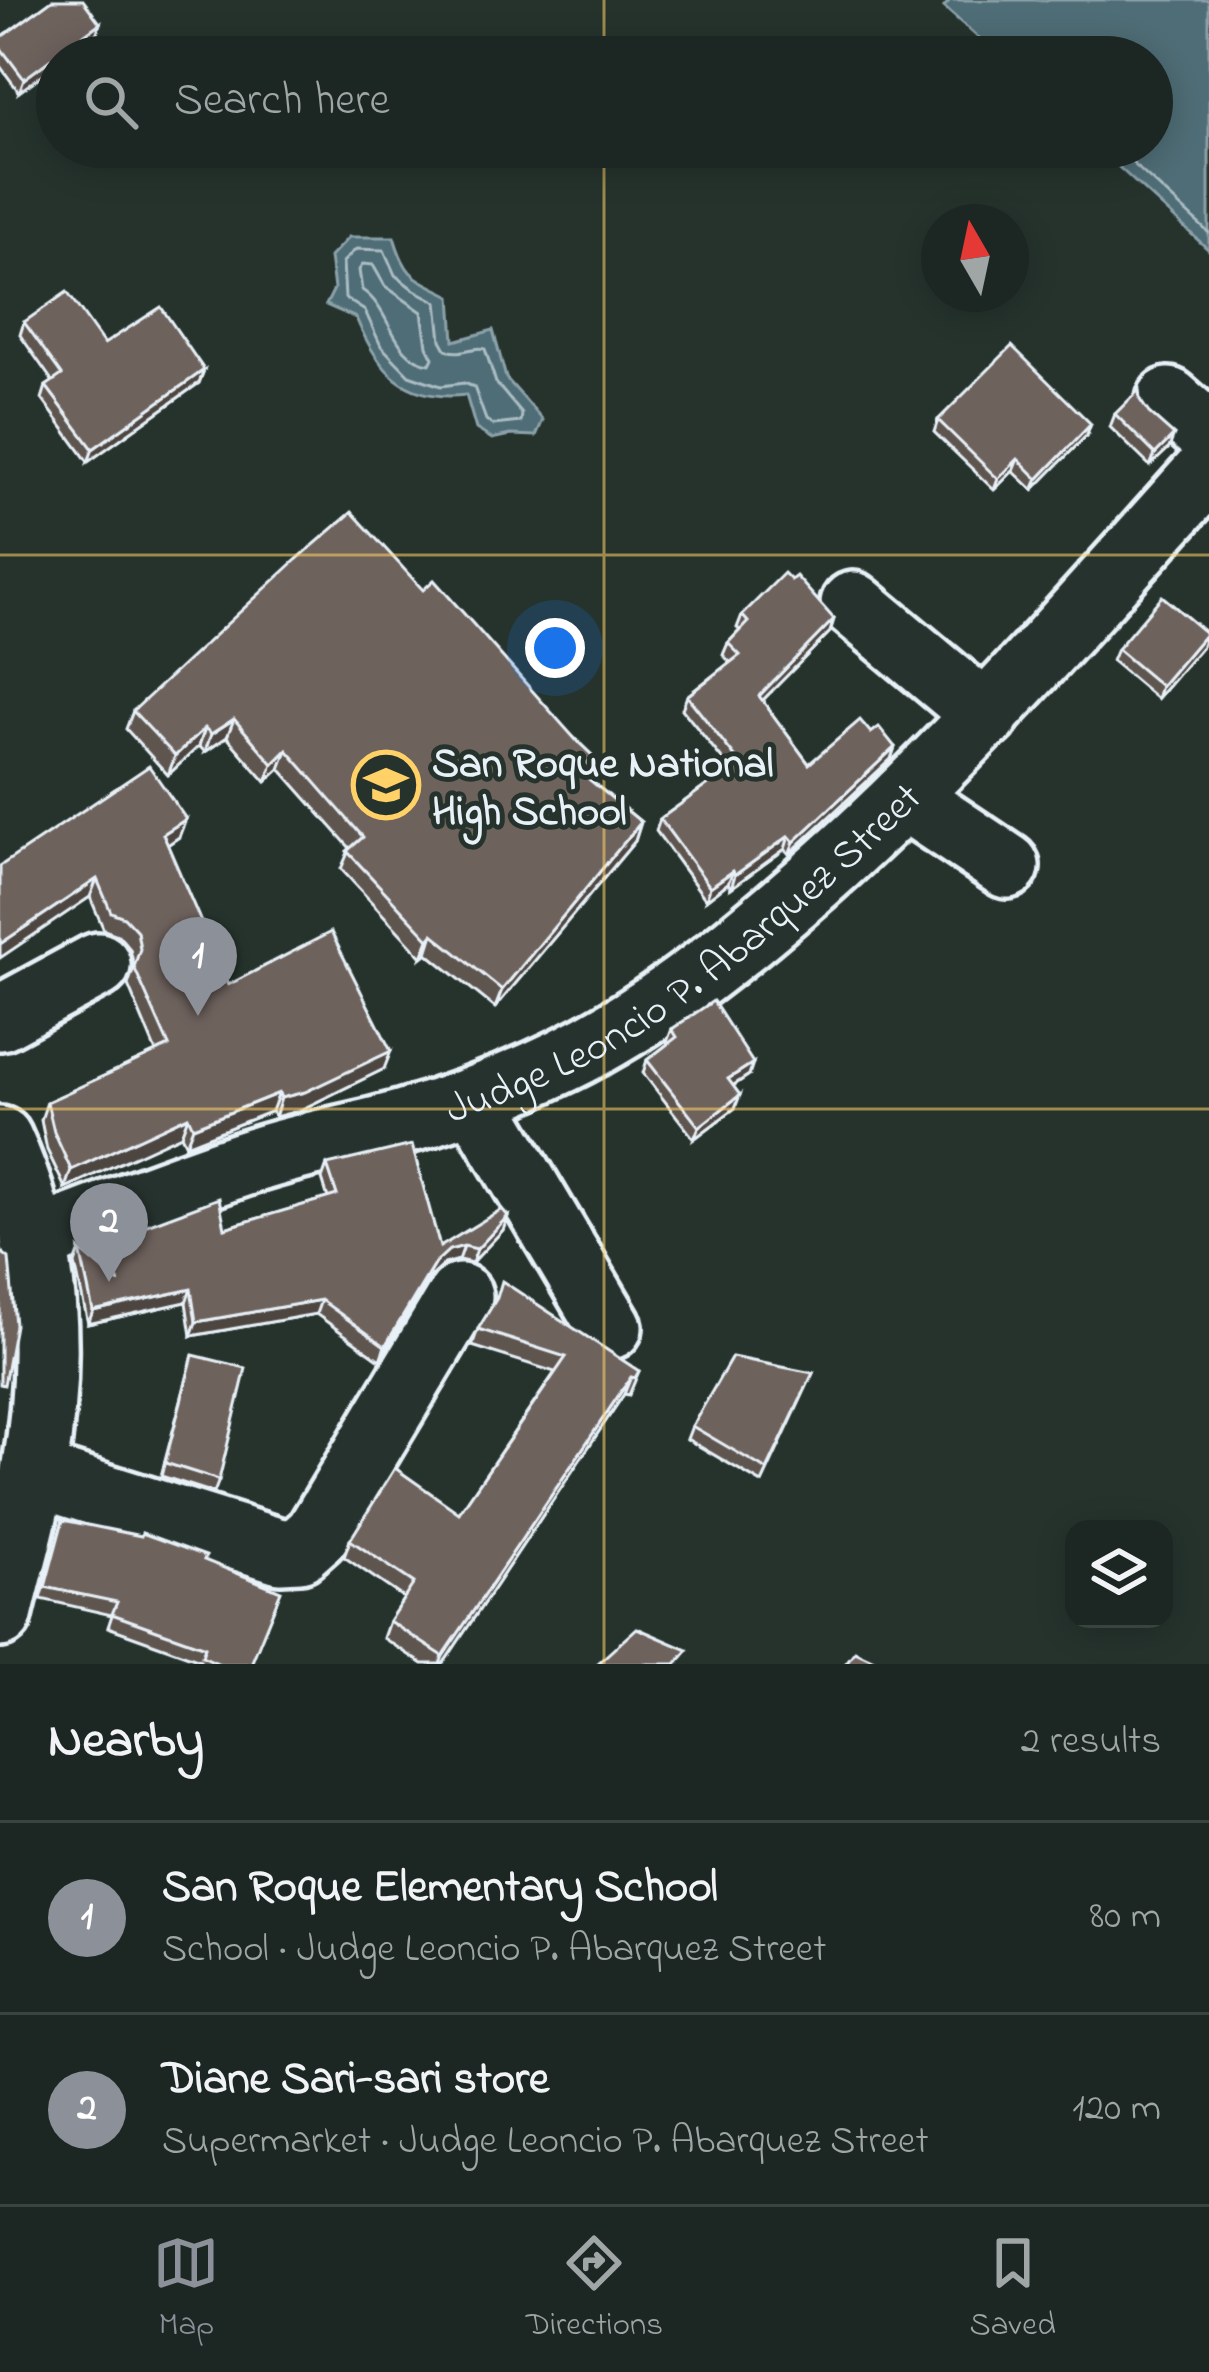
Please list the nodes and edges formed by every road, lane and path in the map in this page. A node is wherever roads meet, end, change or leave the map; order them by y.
1 (1209, 469) edge
2 (853, 604) dead end
3 (987, 716) junction
4 (904, 797) junction
5 (1007, 866) dead end
6 (98, 965) dead end
7 (0, 1018) edge
8 (475, 1099) junction
9 (0, 1138) edge
10 (34, 1241) junction
11 (460, 1295) dead end
12 (610, 1327) dead end
13 (34, 1474) junction
14 (0, 1615) edge

1 - 3 street, Judge Leoncio P. Abarquez Street
2 - 3 street
3 - 4 street, Judge Leoncio P. Abarquez Street
4 - 5 street
4 - 8 street, Judge Leoncio P. Abarquez Street
6 - 7 street
8 - 10 street, Judge Leoncio P. Abarquez Street
8 - 12 street
9 - 10 street
10 - 13 street
11 - 13 street
13 - 14 street

